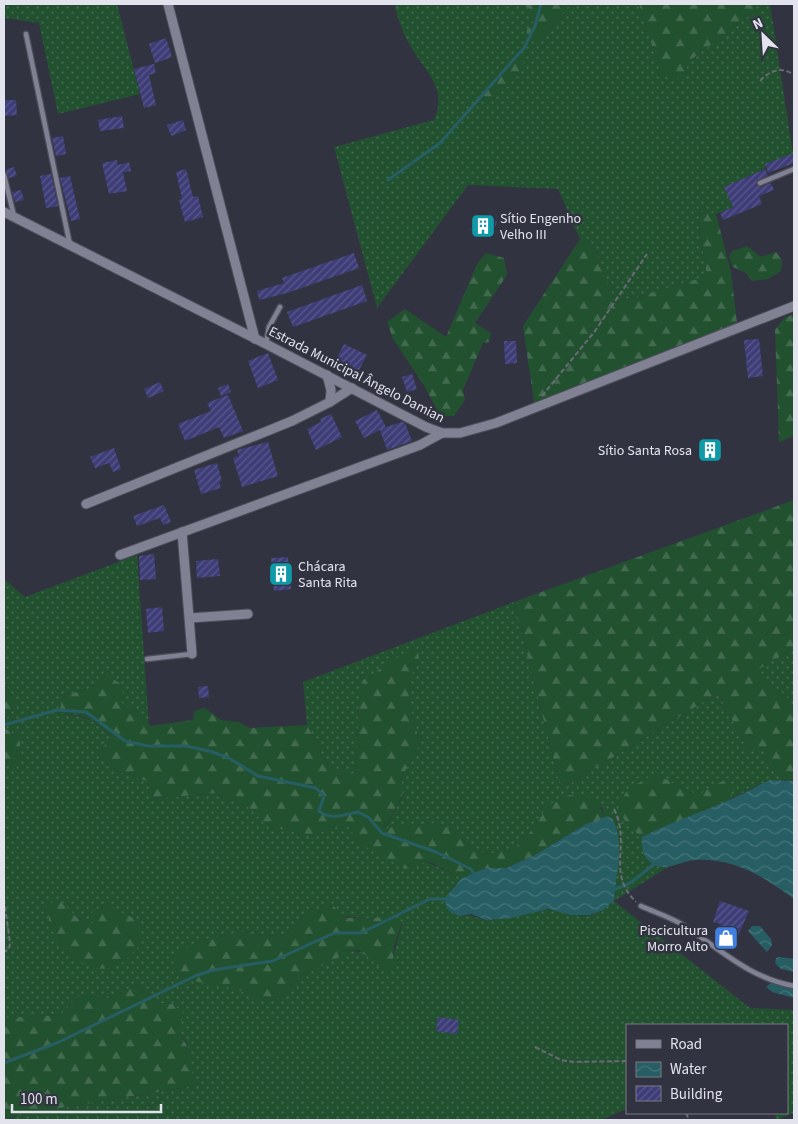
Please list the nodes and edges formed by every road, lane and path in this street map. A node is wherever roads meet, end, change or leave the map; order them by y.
1 (168, 4) edge
2 (26, 34) dead end
3 (794, 75) edge
4 (760, 81) dead end
5 (794, 169) edge
6 (4, 175) edge
7 (760, 183) dead end
8 (4, 212) edge
9 (15, 218) junction
10 (70, 244) junction
11 (647, 254) dead end
12 (794, 306) edge
13 (280, 308) dead end
14 (255, 339) junction
15 (266, 344) junction
16 (326, 375) junction
17 (352, 388) junction
18 (330, 402) junction
19 (543, 406) junction
20 (442, 433) junction
21 (86, 504) dead end
22 (182, 532) junction
23 (120, 555) dead end
24 (248, 614) dead end
25 (190, 618) junction
26 (192, 654) joint
27 (147, 659) dead end
28 (614, 809) dead end
29 (4, 898) edge
30 (640, 906) joint
31 (4, 952) edge
32 (794, 986) edge
33 (535, 1047) dead end
34 (626, 1061) edge

1 - 14 street
2 - 10 lane
3 - 4 path
5 - 7 lane
6 - 9 lane
8 - 9 street, Estrada Municipal Ângelo Damian
9 - 10 street, Estrada Municipal Ângelo Damian
10 - 14 street, Estrada Municipal Ângelo Damian
11 - 19 path
12 - 19 street, Estrada Municipal Ângelo Damian
13 - 15 lane
14 - 15 street, Estrada Municipal Ângelo Damian
15 - 16 street, Estrada Municipal Ângelo Damian
16 - 17 street, Estrada Municipal Ângelo Damian
16 - 18 street
17 - 18 street
17 - 20 street, Estrada Municipal Ângelo Damian
18 - 21 street
19 - 20 street, Estrada Municipal Ângelo Damian
20 - 22 street
22 - 23 street
22 - 25 street
24 - 25 street
25 - 26 street
26 - 27 lane
28 - 30 path
29 - 31 path
30 - 32 lane
33 - 34 path

